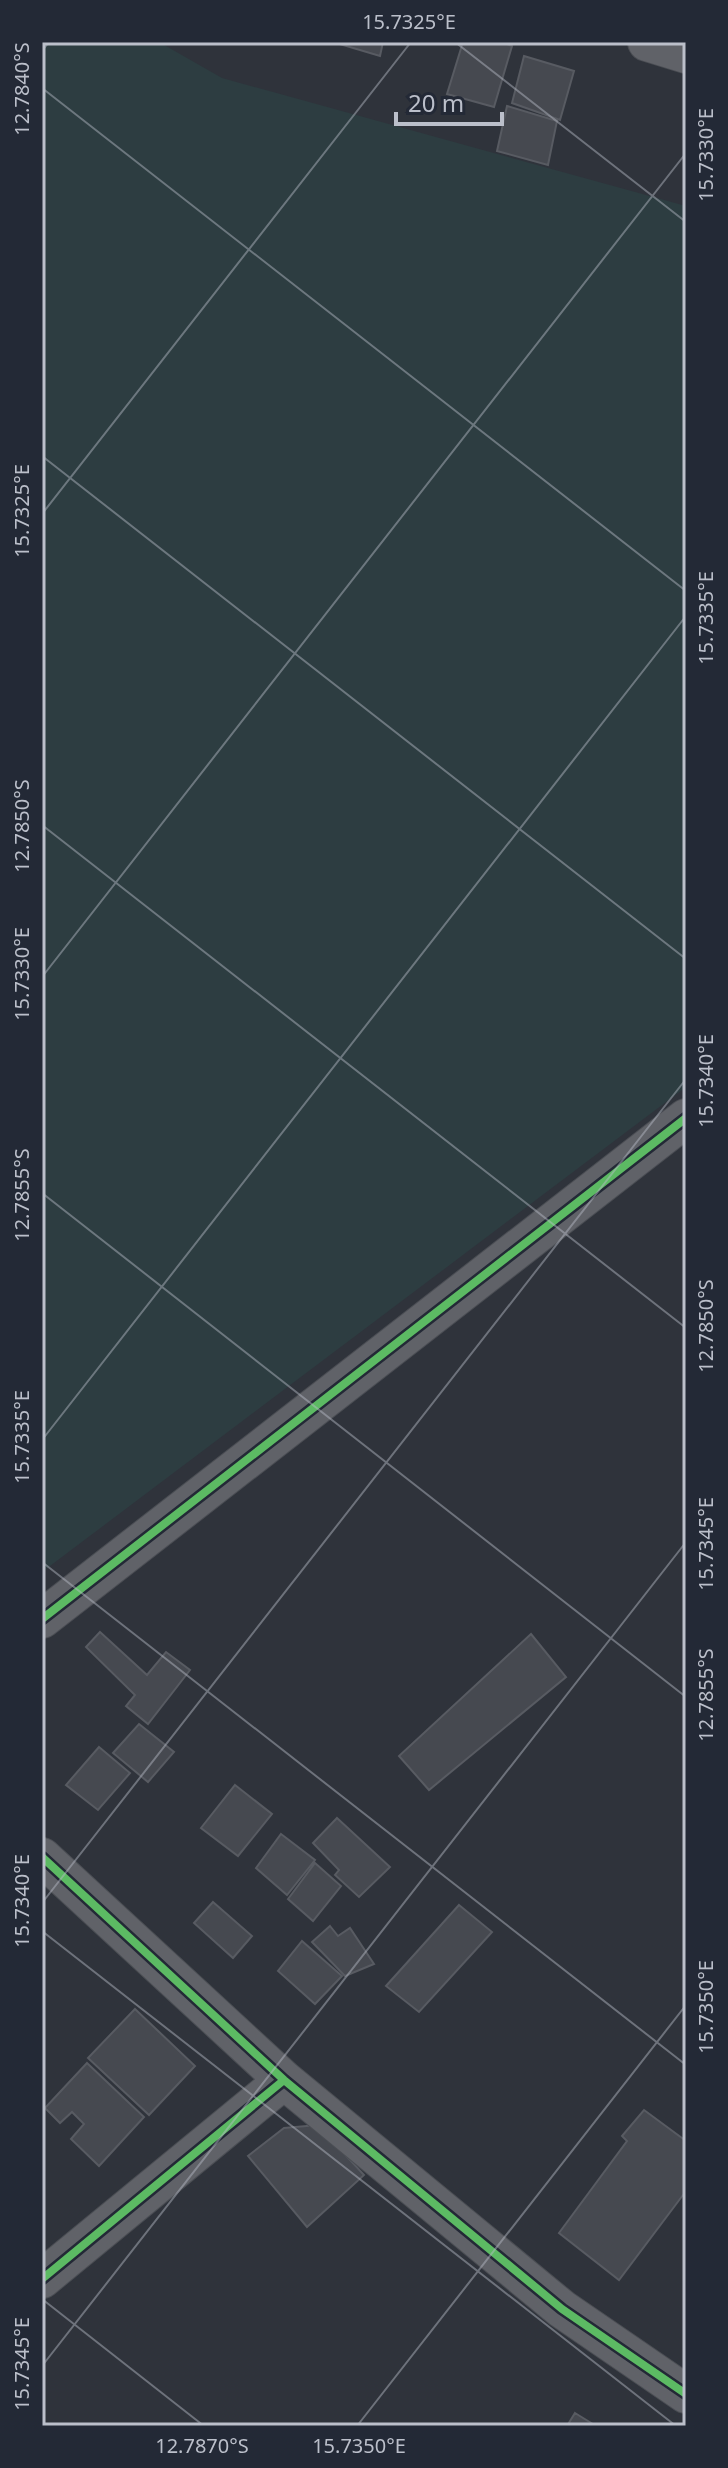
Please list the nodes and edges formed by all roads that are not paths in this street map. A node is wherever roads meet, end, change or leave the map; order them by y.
1 (647, 42) edge
2 (686, 54) edge
3 (686, 1118) edge
4 (42, 1619) edge
5 (42, 1857) edge
6 (284, 2080) junction
7 (42, 2279) edge
8 (686, 2394) edge

1 - 2 street
3 - 4 street
5 - 6 street
6 - 7 street
6 - 8 street

